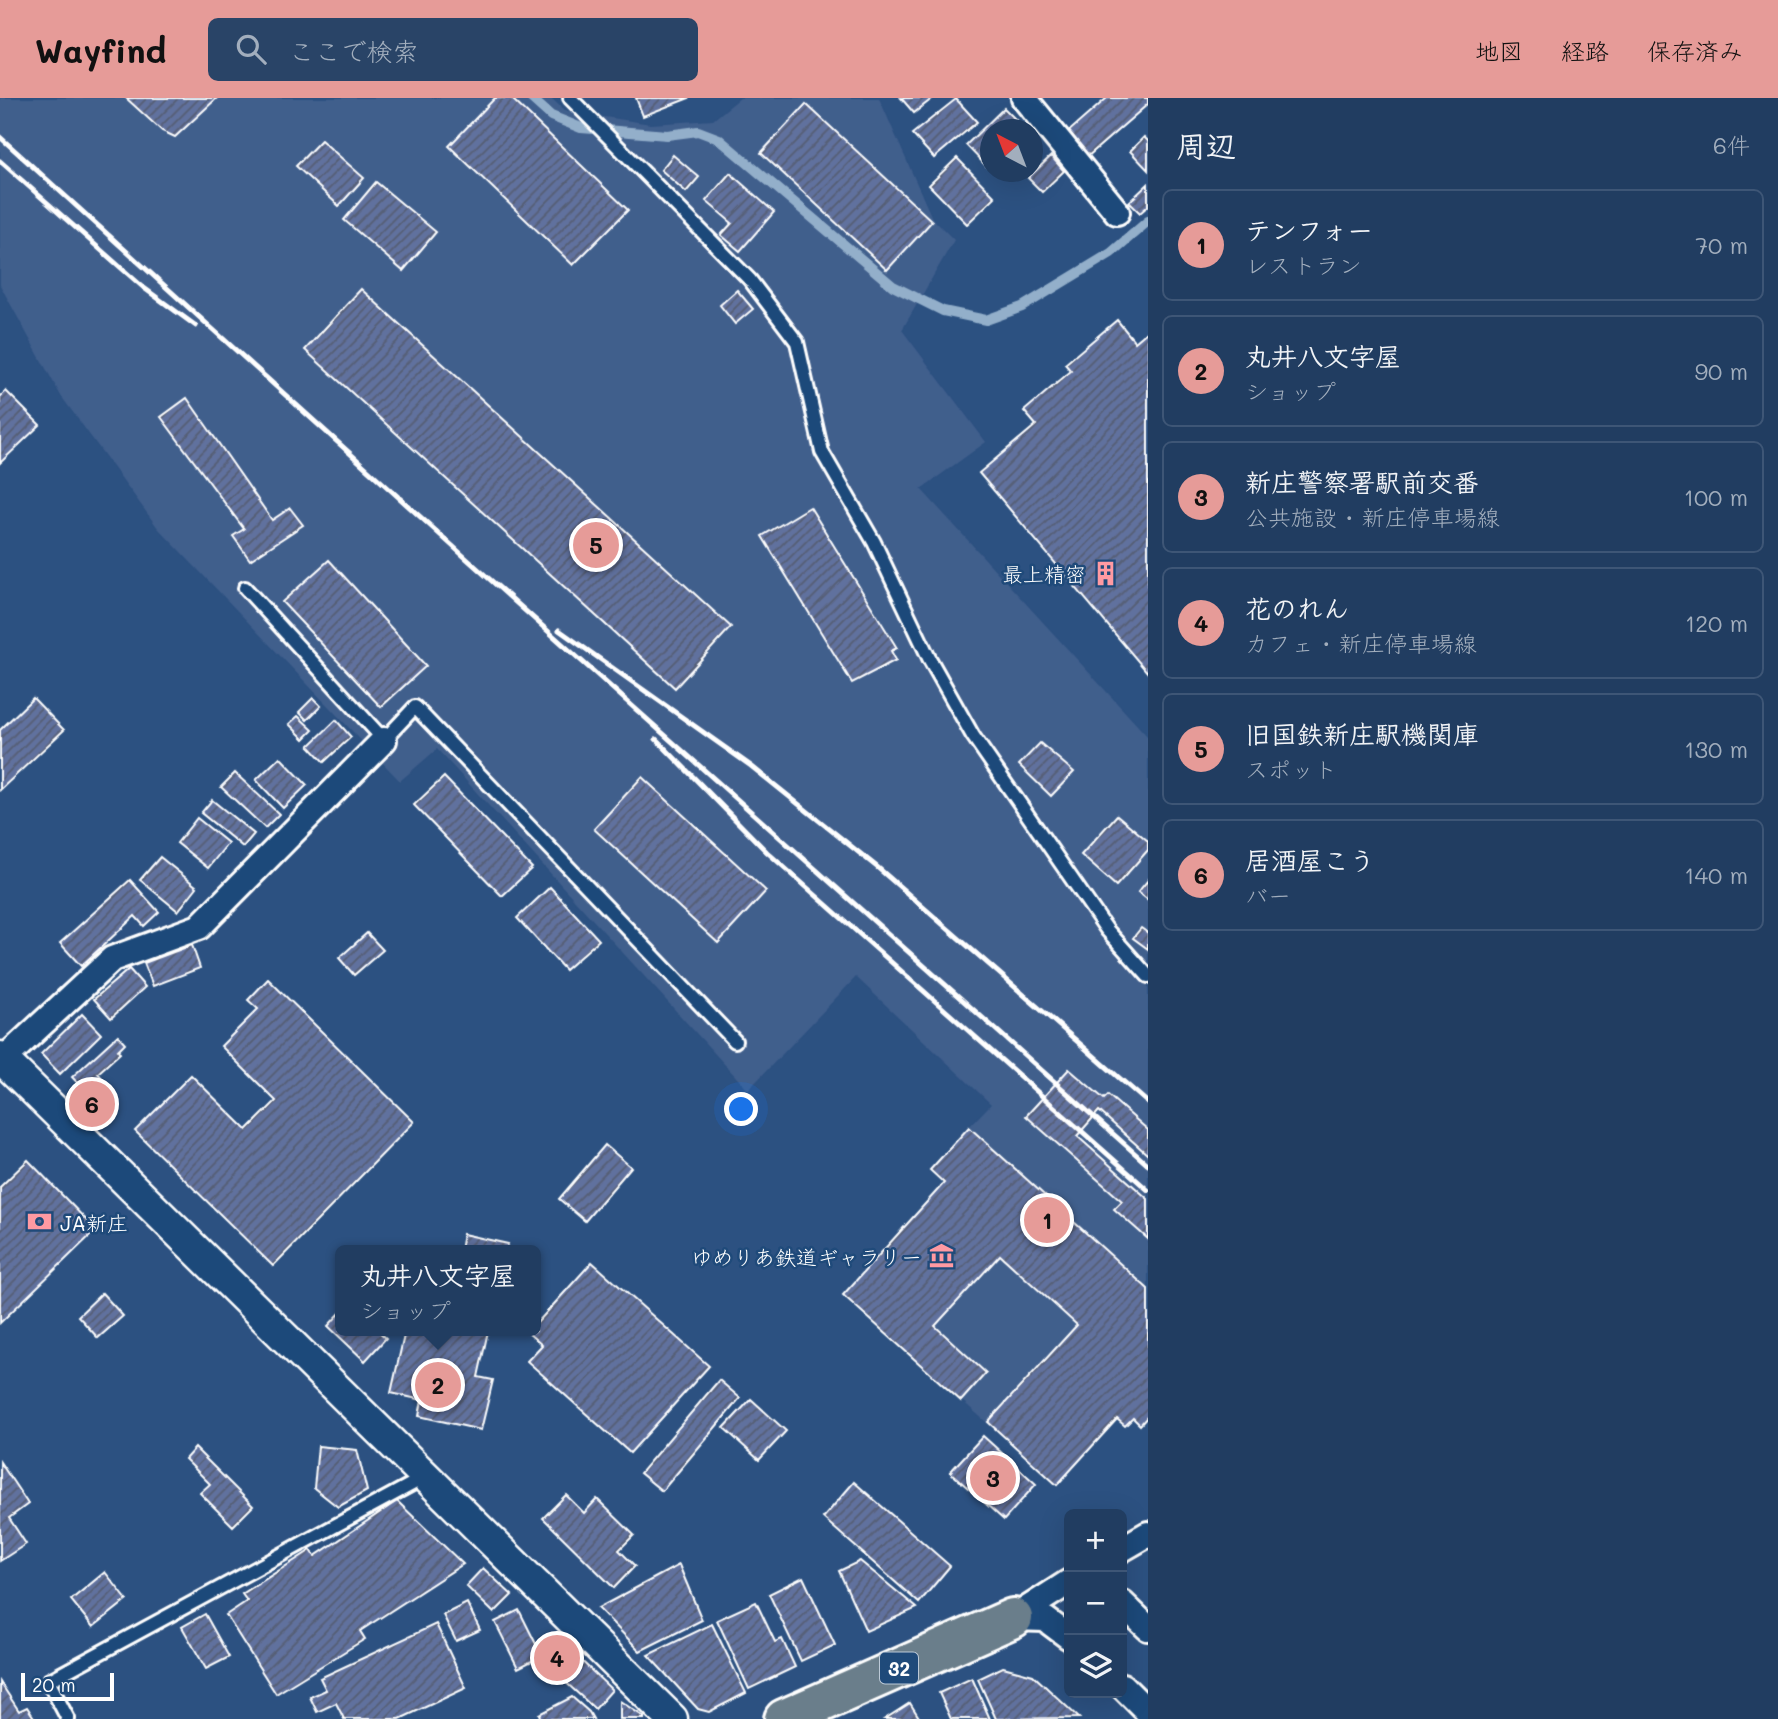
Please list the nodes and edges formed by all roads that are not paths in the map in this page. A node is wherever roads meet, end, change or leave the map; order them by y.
1 (570, 98) edge
2 (1024, 98) edge
3 (1116, 212) dead end
4 (245, 588) dead end
5 (384, 740) junction
6 (1148, 976) edge
7 (735, 1041) dead end
8 (1, 1058) edge
9 (426, 1476) junction
10 (1148, 1534) edge
11 (1127, 1546) edge
12 (1064, 1585) edge
13 (1127, 1608) edge
14 (1013, 1618) junction
15 (1148, 1629) edge
16 (1066, 1635) edge
17 (1127, 1691) edge
18 (1148, 1712) edge
19 (68, 1719) edge
20 (672, 1719) edge
21 (784, 1719) edge

1 - 6 lane
2 - 3 street
4 - 5 lane
5 - 7 lane
5 - 8 street
8 - 9 street
9 - 19 lane
9 - 20 street
10 - 11 street
12 - 14 street
13 - 15 street
14 - 16 street
14 - 21 main road, 32
17 - 18 street

